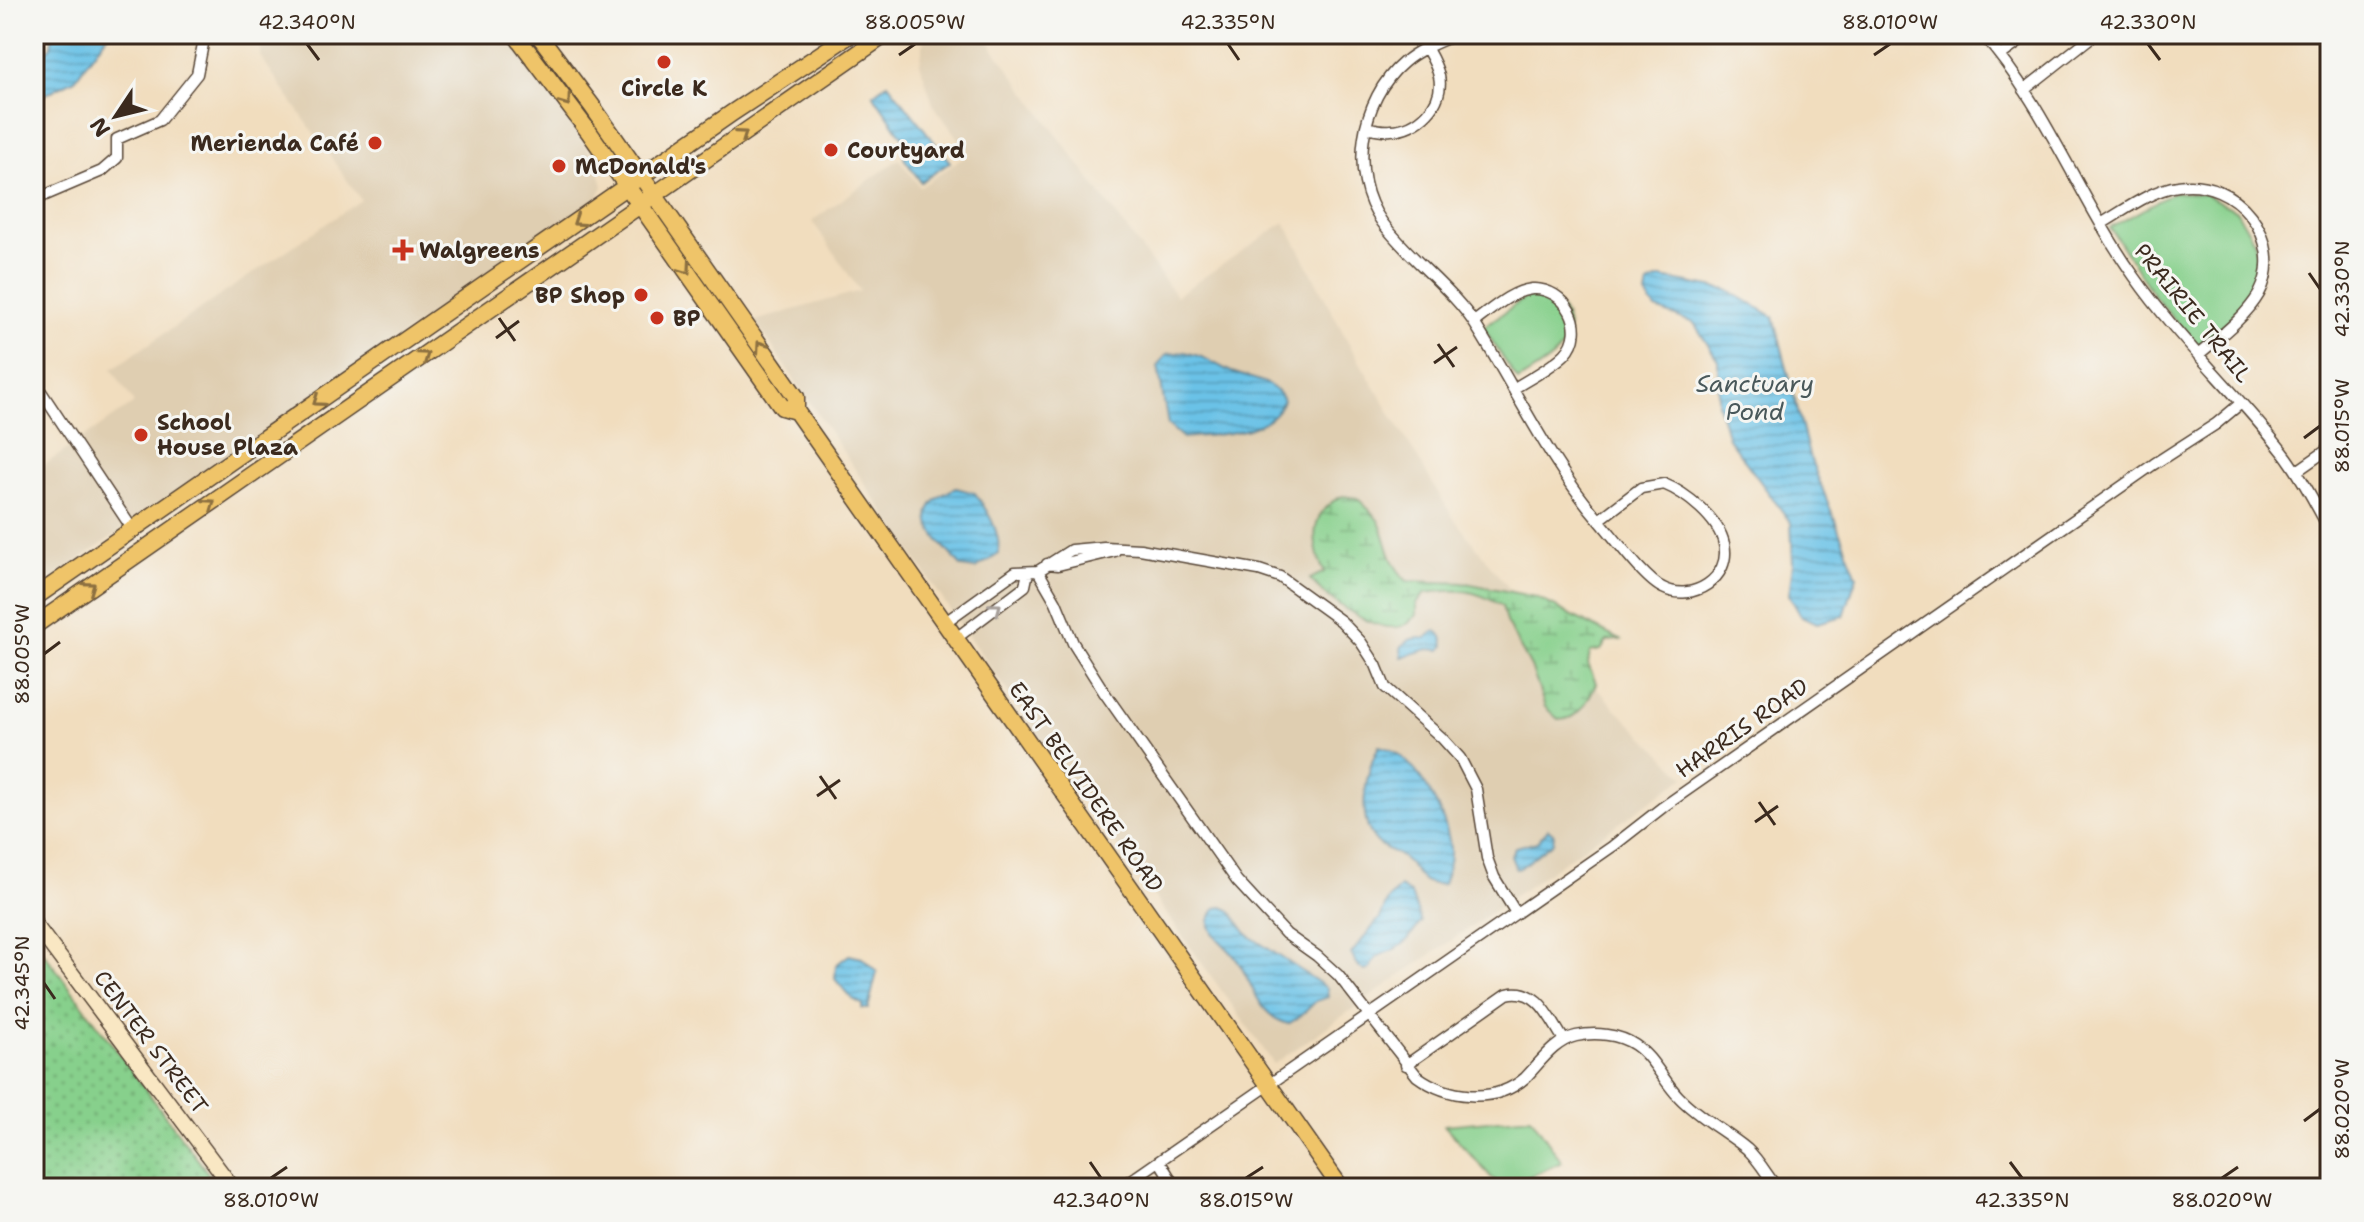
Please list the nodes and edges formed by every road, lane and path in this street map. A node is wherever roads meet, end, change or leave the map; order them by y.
1 (205, 34) edge
2 (515, 34) edge
3 (538, 34) edge
4 (851, 34) edge
5 (886, 34) edge
6 (1457, 34) edge
7 (1982, 34) edge
8 (2030, 34) edge
9 (2095, 34) edge
10 (1426, 47) junction
11 (2001, 55) junction
12 (2024, 90) junction
13 (1366, 127) junction
14 (635, 182) junction
15 (34, 200) edge
16 (648, 200) junction
17 (2101, 224) junction
18 (1474, 322) junction
19 (2198, 355) junction
20 (34, 381) edge
21 (1513, 389) junction
22 (38, 394) edge
23 (2240, 404) junction
24 (2330, 448) edge
25 (2297, 471) junction
26 (1599, 520) junction
27 (133, 530) junction
28 (2330, 530) edge
29 (1038, 569) junction
30 (34, 598) edge
31 (944, 623) junction
32 (34, 626) edge
33 (955, 639) junction
34 (1516, 913) junction
35 (34, 923) edge
36 (1371, 1015) junction
37 (1564, 1040) junction
38 (1406, 1065) junction
39 (1269, 1085) junction
40 (1160, 1162) junction
41 (1137, 1176) junction
42 (233, 1188) edge
43 (1120, 1188) edge
44 (1144, 1188) edge
45 (1176, 1188) edge
46 (1341, 1188) edge
47 (1777, 1188) edge

1 - 15 street
2 -> 14 main road
3 - 14 main road
4 - 14 main road
16 -> 5 main road
6 - 10 street
7 - 11 street, PRAIRIE TRAIL
8 - 11 street
9 - 12 street
10 - 13 street
10 - 13 street
11 - 12 street, PRAIRIE TRAIL
12 - 17 street, PRAIRIE TRAIL
13 - 18 street
14 - 16 main road, EAST BELVIDERE ROAD
14 -> 27 main road
16 - 31 main road, EAST BELVIDERE ROAD
32 -> 16 main road
17 - 19 street, PRAIRIE TRAIL
17 - 19 street
18 - 21 street
18 - 21 street
19 - 23 street, PRAIRIE TRAIL
20 - 22 street
21 - 26 street
22 - 27 street
23 - 25 street, PRAIRIE TRAIL
23 - 34 street, HARRIS ROAD
24 - 25 street
25 - 28 street, PRAIRIE TRAIL
26 - 26 street
27 - 30 main road
29 - 31 street
33 -> 29 street
29 - 34 street
29 - 36 street
31 - 33 main road, EAST BELVIDERE ROAD
33 - 39 main road, EAST BELVIDERE ROAD
34 - 36 street, HARRIS ROAD
35 - 42 street, CENTER STREET
36 - 38 street
36 - 39 street, HARRIS ROAD
37 - 38 street
37 - 38 street
37 - 47 street
39 - 40 street, HARRIS ROAD
39 - 46 main road, EAST BELVIDERE ROAD
40 - 41 street, HARRIS ROAD
40 - 45 street
41 - 43 street, HARRIS ROAD
41 - 44 street

